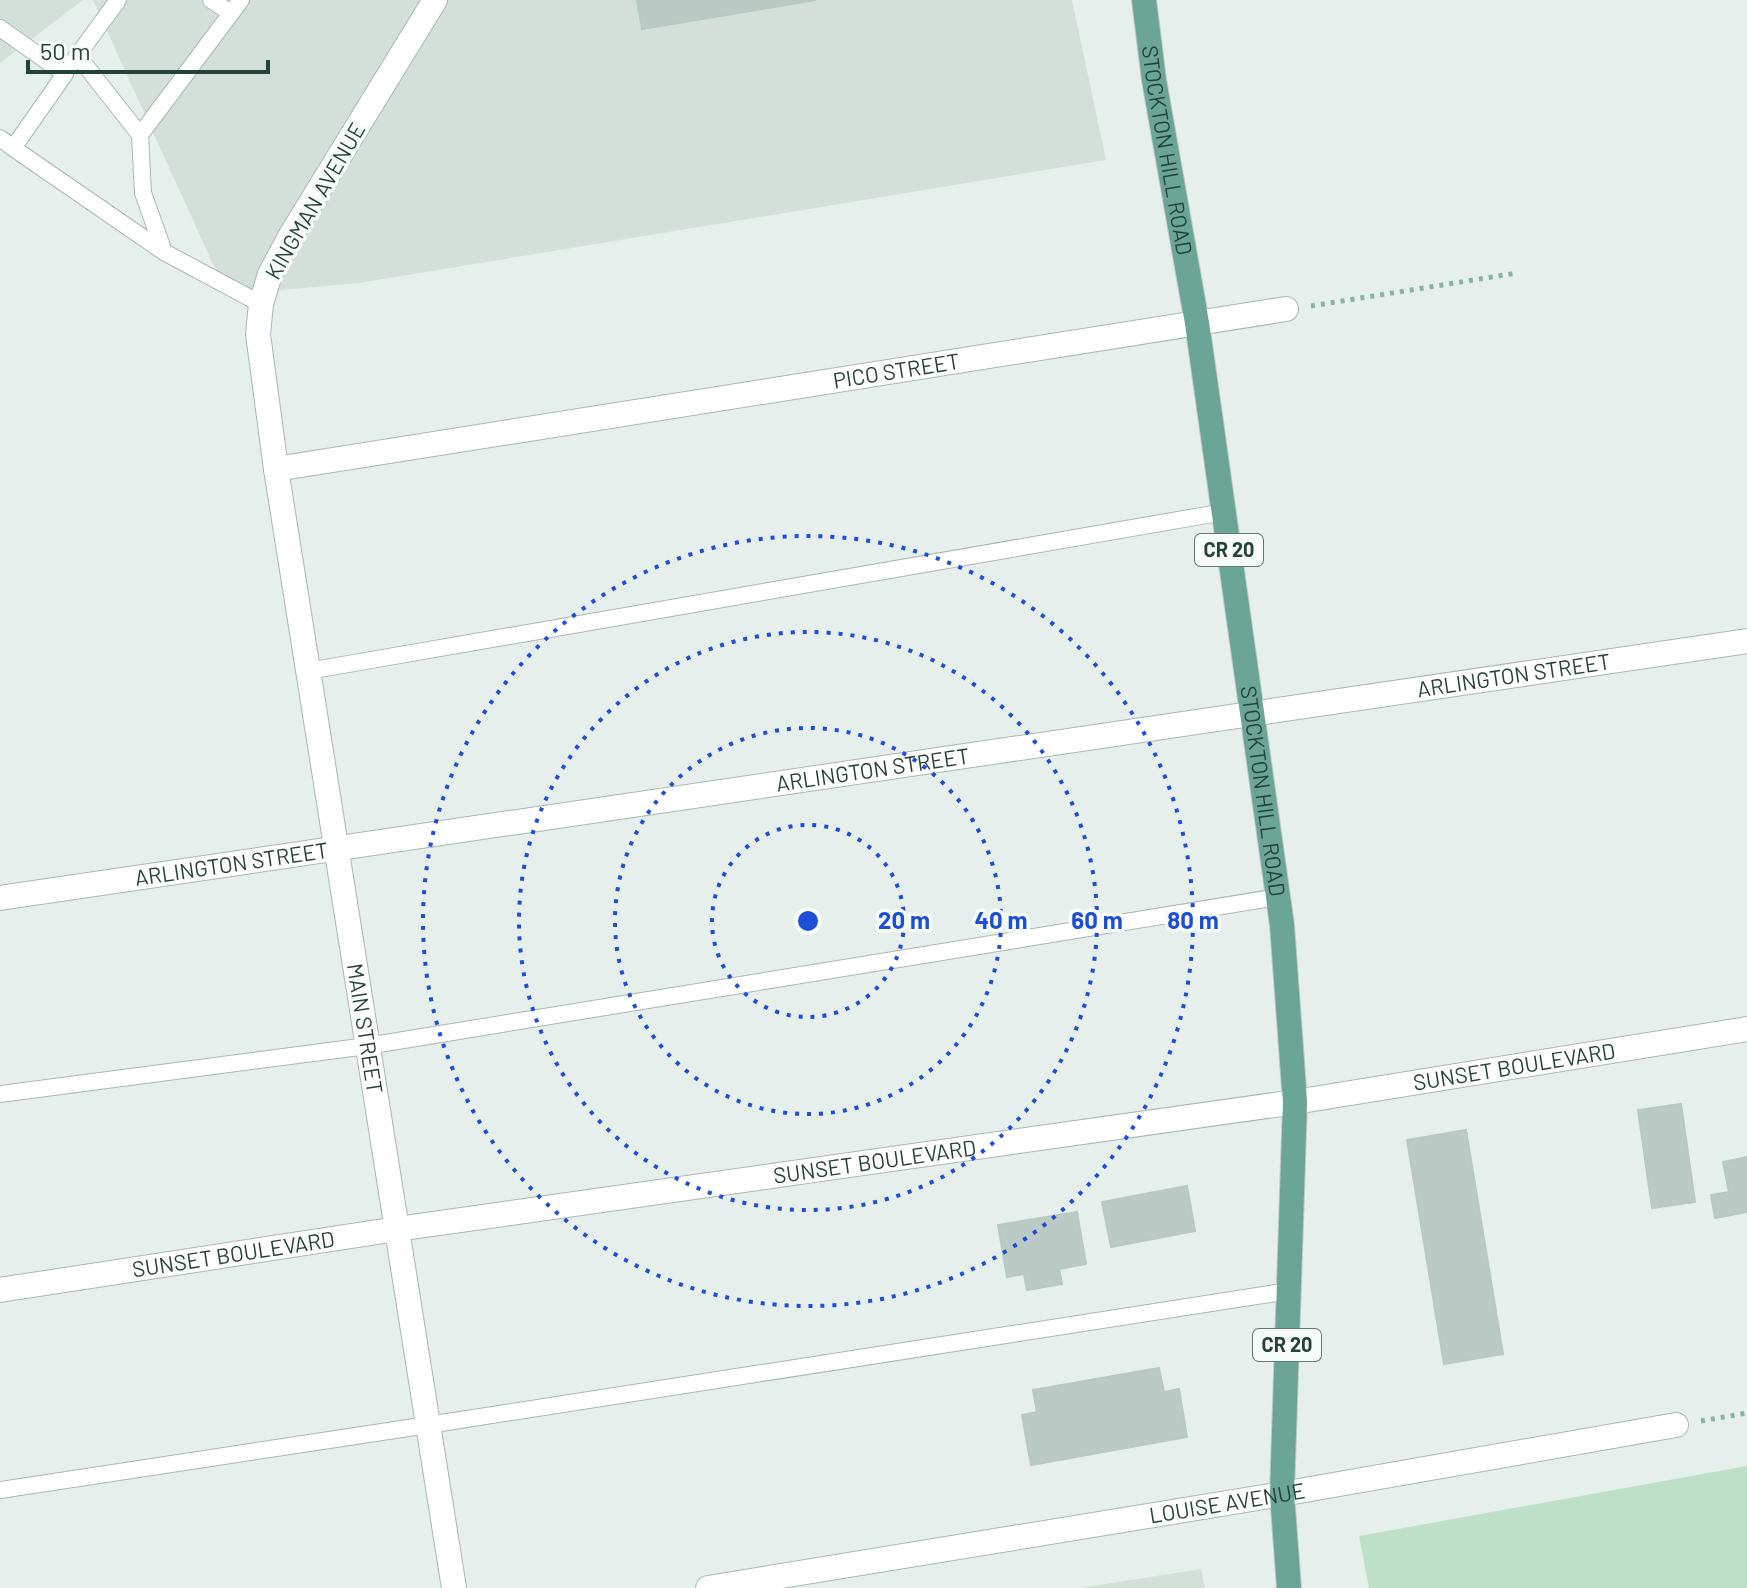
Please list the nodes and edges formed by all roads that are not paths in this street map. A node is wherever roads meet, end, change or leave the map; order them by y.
1 (211, 0) edge
2 (435, 0) edge
3 (1144, 0) edge
4 (115, 1) edge
5 (236, 7) edge
6 (0, 28) edge
7 (78, 56) junction
8 (65, 74) junction
9 (140, 135) junction
10 (7, 143) edge
11 (164, 252) junction
12 (261, 304) junction
13 (1286, 309) road end
14 (1197, 323) junction
15 (276, 469) junction
16 (1224, 512) junction
17 (1747, 641) edge
18 (308, 671) junction
19 (1252, 714) junction
20 (336, 847) junction
21 (1278, 897) junction
22 (0, 898) edge
23 (1747, 1029) edge
24 (367, 1046) junction
25 (0, 1094) edge
26 (1295, 1102) junction
27 (397, 1229) junction
28 (0, 1290) edge
29 (1289, 1291) junction
30 (428, 1425) junction
31 (1676, 1425) road end
32 (0, 1490) edge
33 (1282, 1494) junction
34 (454, 1588) edge
35 (708, 1588) edge
36 (1289, 1588) edge

1 - 5 lane
2 - 12 street, KINGMAN AVENUE
3 - 14 main road, STOCKTON HILL ROAD / CR 20
4 - 7 lane
5 - 9 lane
6 - 8 lane
7 - 8 lane
7 - 9 lane
8 - 10 lane
9 - 11 lane
10 - 11 lane
11 - 12 lane
12 - 15 street, KINGMAN AVENUE
13 - 14 street, PICO STREET
14 - 15 street, PICO STREET
14 - 16 main road, STOCKTON HILL ROAD / CR 20
15 - 18 street, MAIN STREET
16 - 18 lane
16 - 19 main road, STOCKTON HILL ROAD / CR 20
17 - 19 street, ARLINGTON STREET
18 - 20 street, MAIN STREET
19 - 20 street, ARLINGTON STREET
19 - 21 main road, STOCKTON HILL ROAD / CR 20
20 - 22 street, ARLINGTON STREET
20 - 24 street, MAIN STREET
21 - 24 lane
21 - 26 main road, STOCKTON HILL ROAD / CR 20
23 - 26 street, SUNSET BOULEVARD
24 - 25 lane
24 - 27 street, MAIN STREET
26 - 27 street, SUNSET BOULEVARD
26 - 29 main road, STOCKTON HILL ROAD / CR 20
27 - 28 street, SUNSET BOULEVARD
27 - 30 street, MAIN STREET
29 - 30 lane
29 - 33 main road, STOCKTON HILL ROAD / CR 20
30 - 32 lane
30 - 34 street, MAIN STREET
31 - 33 street, LOUISE AVENUE
33 - 35 street, LOUISE AVENUE
33 - 36 main road, STOCKTON HILL ROAD / CR 20

